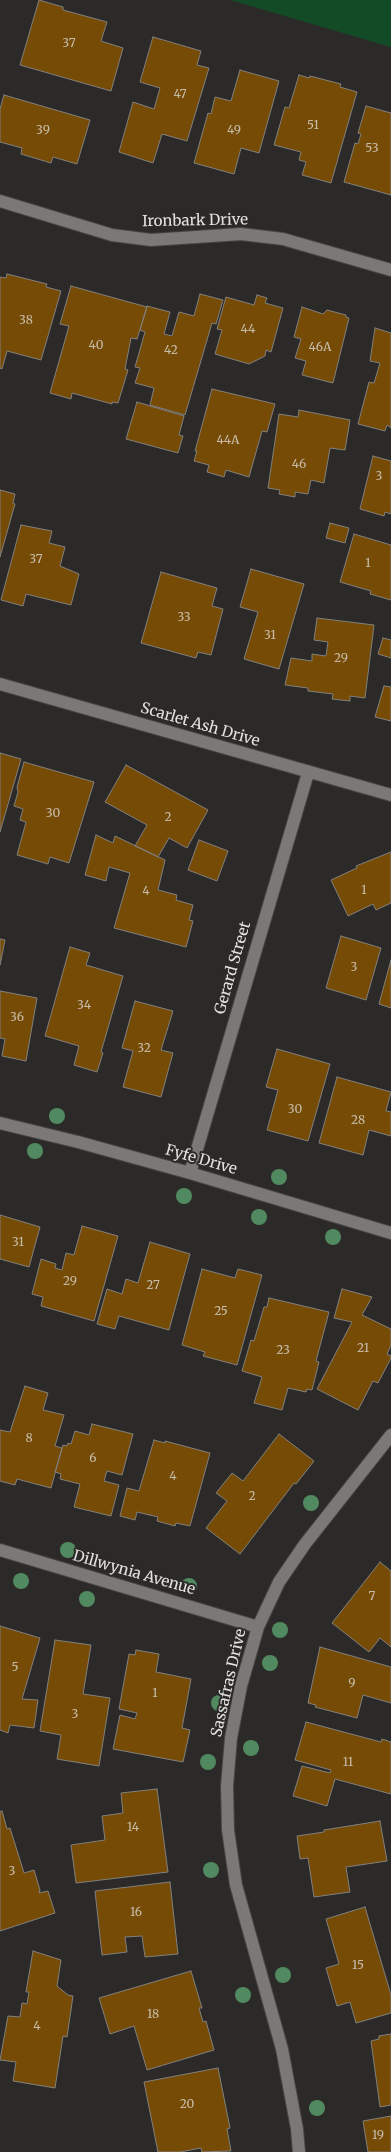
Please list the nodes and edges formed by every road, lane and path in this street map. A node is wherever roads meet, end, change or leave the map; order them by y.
1 (0, 201) edge
2 (391, 270) edge
3 (0, 684) edge
4 (308, 773) junction
5 (391, 795) edge
6 (0, 1123) edge
7 (190, 1173) junction
8 (391, 1233) edge
9 (391, 1435) edge
10 (0, 1550) edge
11 (258, 1627) junction
12 (299, 2152) edge

1 - 2 street, Ironbark Drive
3 - 4 street, Scarlet Ash Drive
4 - 5 street, Scarlet Ash Drive
4 - 7 street, Gerard Street
6 - 7 street, Fyfe Drive
7 - 8 street, Fyfe Drive
9 - 11 street, Sassafras Drive
10 - 11 street, Dillwynia Avenue
11 - 12 street, Sassafras Drive

